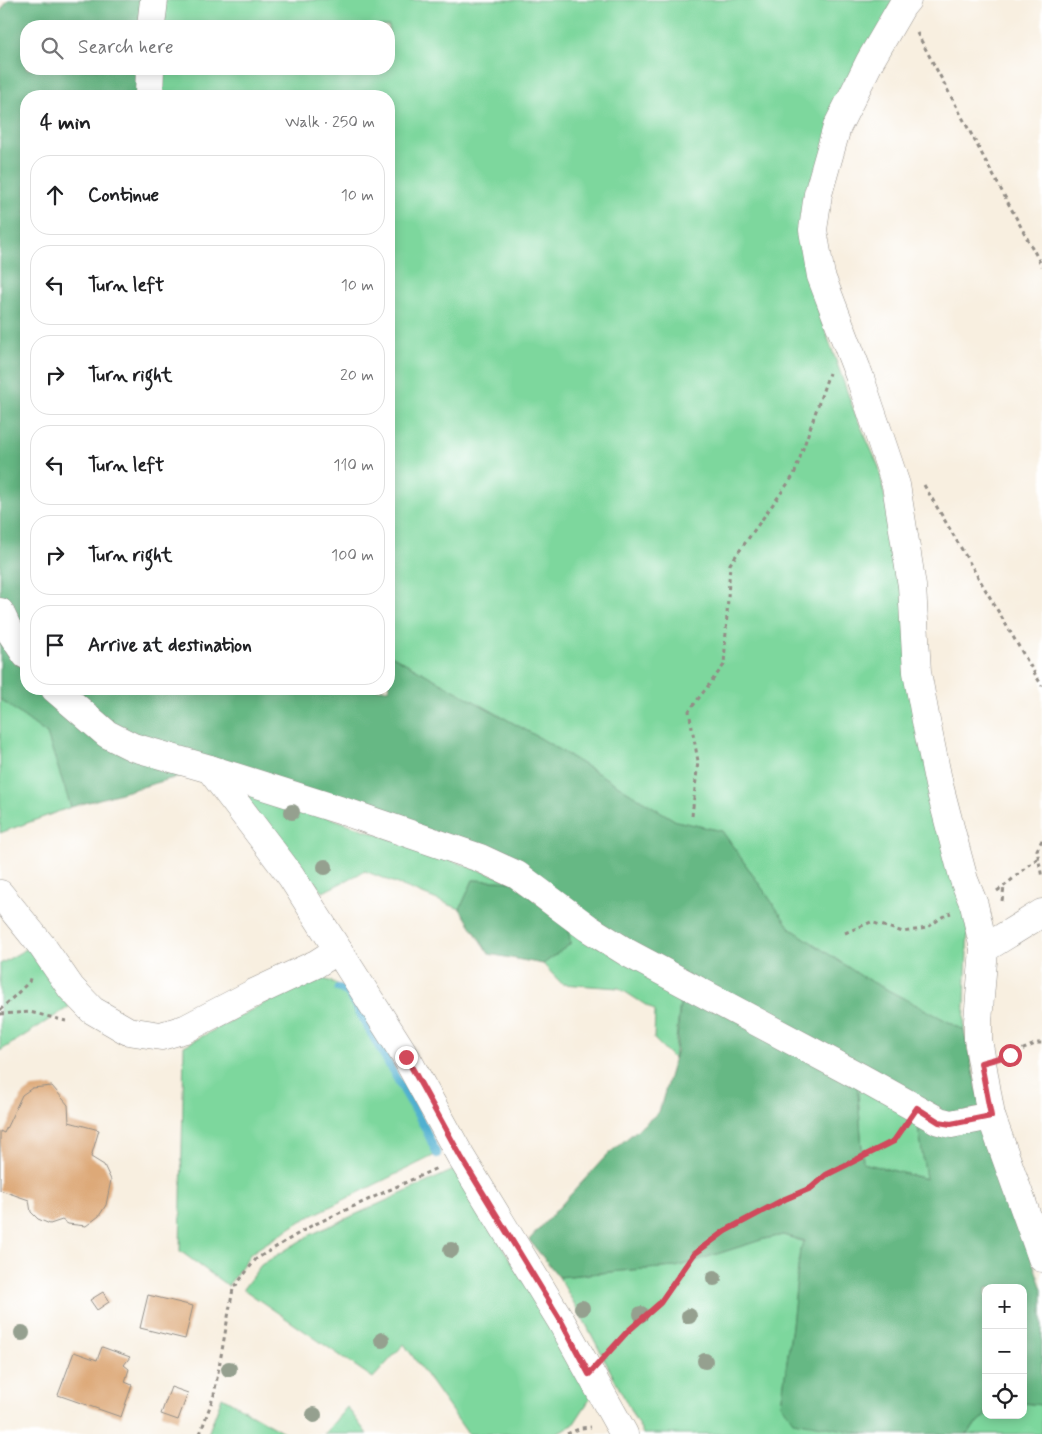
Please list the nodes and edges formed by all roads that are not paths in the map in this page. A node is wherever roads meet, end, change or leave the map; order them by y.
1 (154, 0) edge
2 (904, 3) edge
3 (152, 20) edge
4 (150, 75) edge
5 (149, 90) edge
6 (0, 612) edge
7 (20, 646) edge
8 (62, 695) edge
9 (210, 769) junction
10 (0, 894) edge
11 (1042, 913) edge
12 (984, 949) junction
13 (338, 950) junction
14 (991, 1116) junction
15 (1042, 1258) edge
16 (624, 1434) edge

1 - 3 street
2 - 12 street
4 - 5 street
6 - 7 street
8 - 9 street
9 - 13 street
9 - 14 street
10 - 13 street
11 - 12 street
12 - 14 street
13 - 16 street
14 - 15 street

